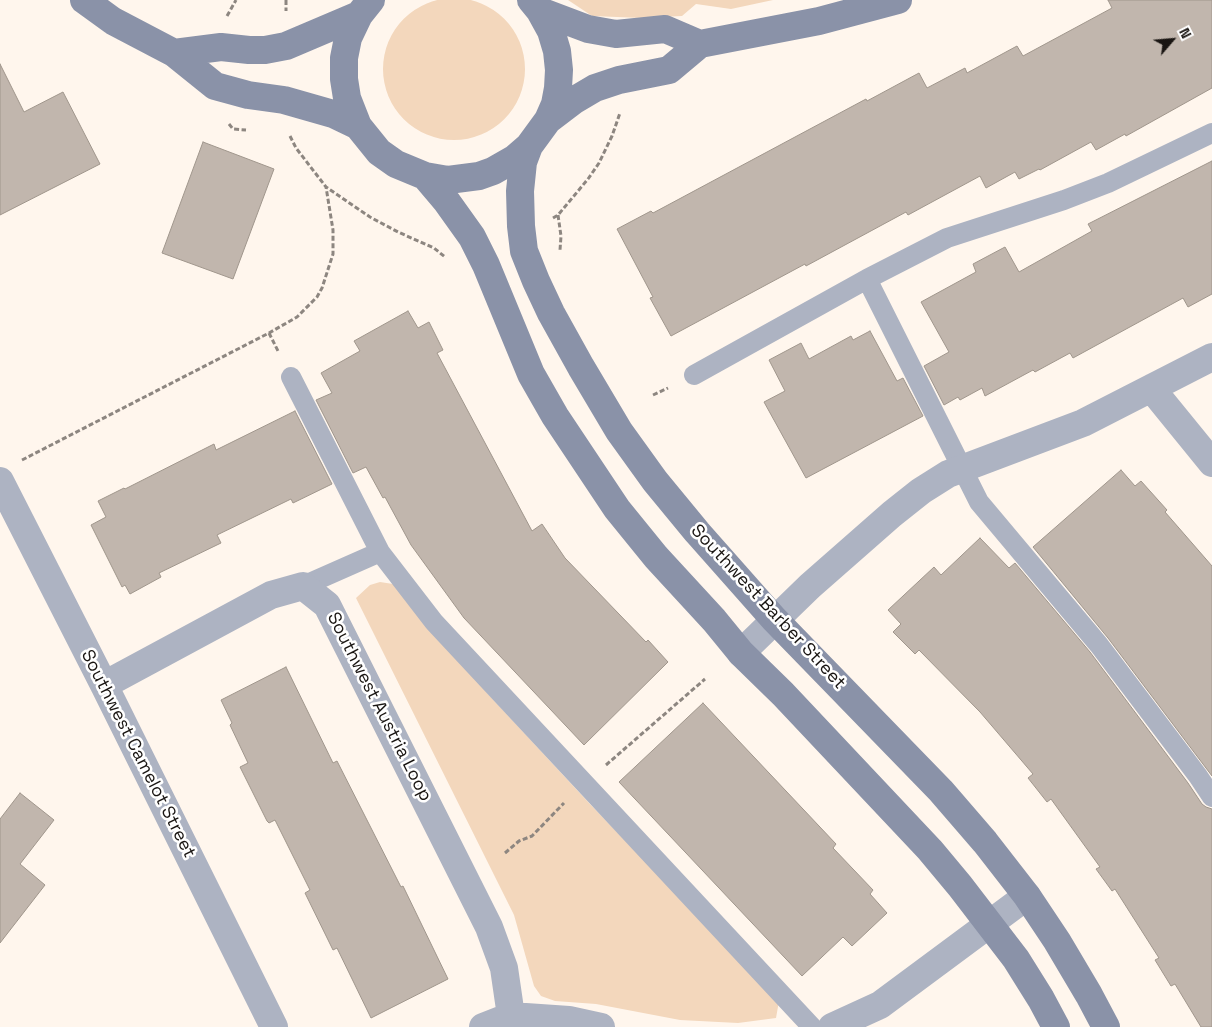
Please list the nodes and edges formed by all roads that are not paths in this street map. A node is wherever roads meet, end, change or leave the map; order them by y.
1 (84, 0) edge
2 (898, 0) edge
3 (536, 6) edge
4 (365, 8) edge
5 (700, 44) junction
6 (174, 53) junction
7 (548, 120) junction
8 (358, 126) junction
9 (1212, 133) edge
10 (530, 146) junction
11 (425, 176) junction
12 (866, 279) junction
13 (1212, 357) edge
14 (694, 375) dead end
15 (291, 376) dead end
16 (1151, 388) junction
17 (1212, 463) edge
18 (961, 468) junction
19 (8, 472) edge
20 (380, 552) junction
21 (303, 586) junction
22 (774, 619) junction
23 (741, 653) junction
24 (104, 685) junction
25 (1212, 797) edge
26 (1027, 896) junction
27 (990, 924) junction
28 (511, 1016) junction
29 (274, 1027) edge
30 (483, 1027) edge
31 (601, 1027) edge
32 (812, 1027) edge
33 (832, 1027) edge
34 (1056, 1027) edge
35 (1106, 1027) edge

1 - 6 street
2 - 5 street
3 - 5 street
3 - 7 street
4 - 6 street
4 - 8 street
5 - 7 street
6 - 8 street
7 - 10 street
8 - 11 street
9 - 12 lane
10 - 11 street
10 - 22 street, Southwest Barber Street
11 - 23 street
12 - 14 lane
12 - 18 lane
13 - 16 street
15 - 20 lane
16 - 17 street
16 - 18 street
18 - 22 street
18 - 25 lane
19 - 24 street, Southwest Camelot Street
20 - 21 lane
20 - 32 lane
21 - 24 street
21 - 28 street, Southwest Austria Loop
22 - 23 street
22 - 26 street, Southwest Barber Street
23 - 27 street
24 - 29 street, Southwest Camelot Street
26 - 27 street
26 - 35 street, Southwest Barber Street
27 - 33 street
27 - 34 street
28 - 30 street
28 - 31 street

